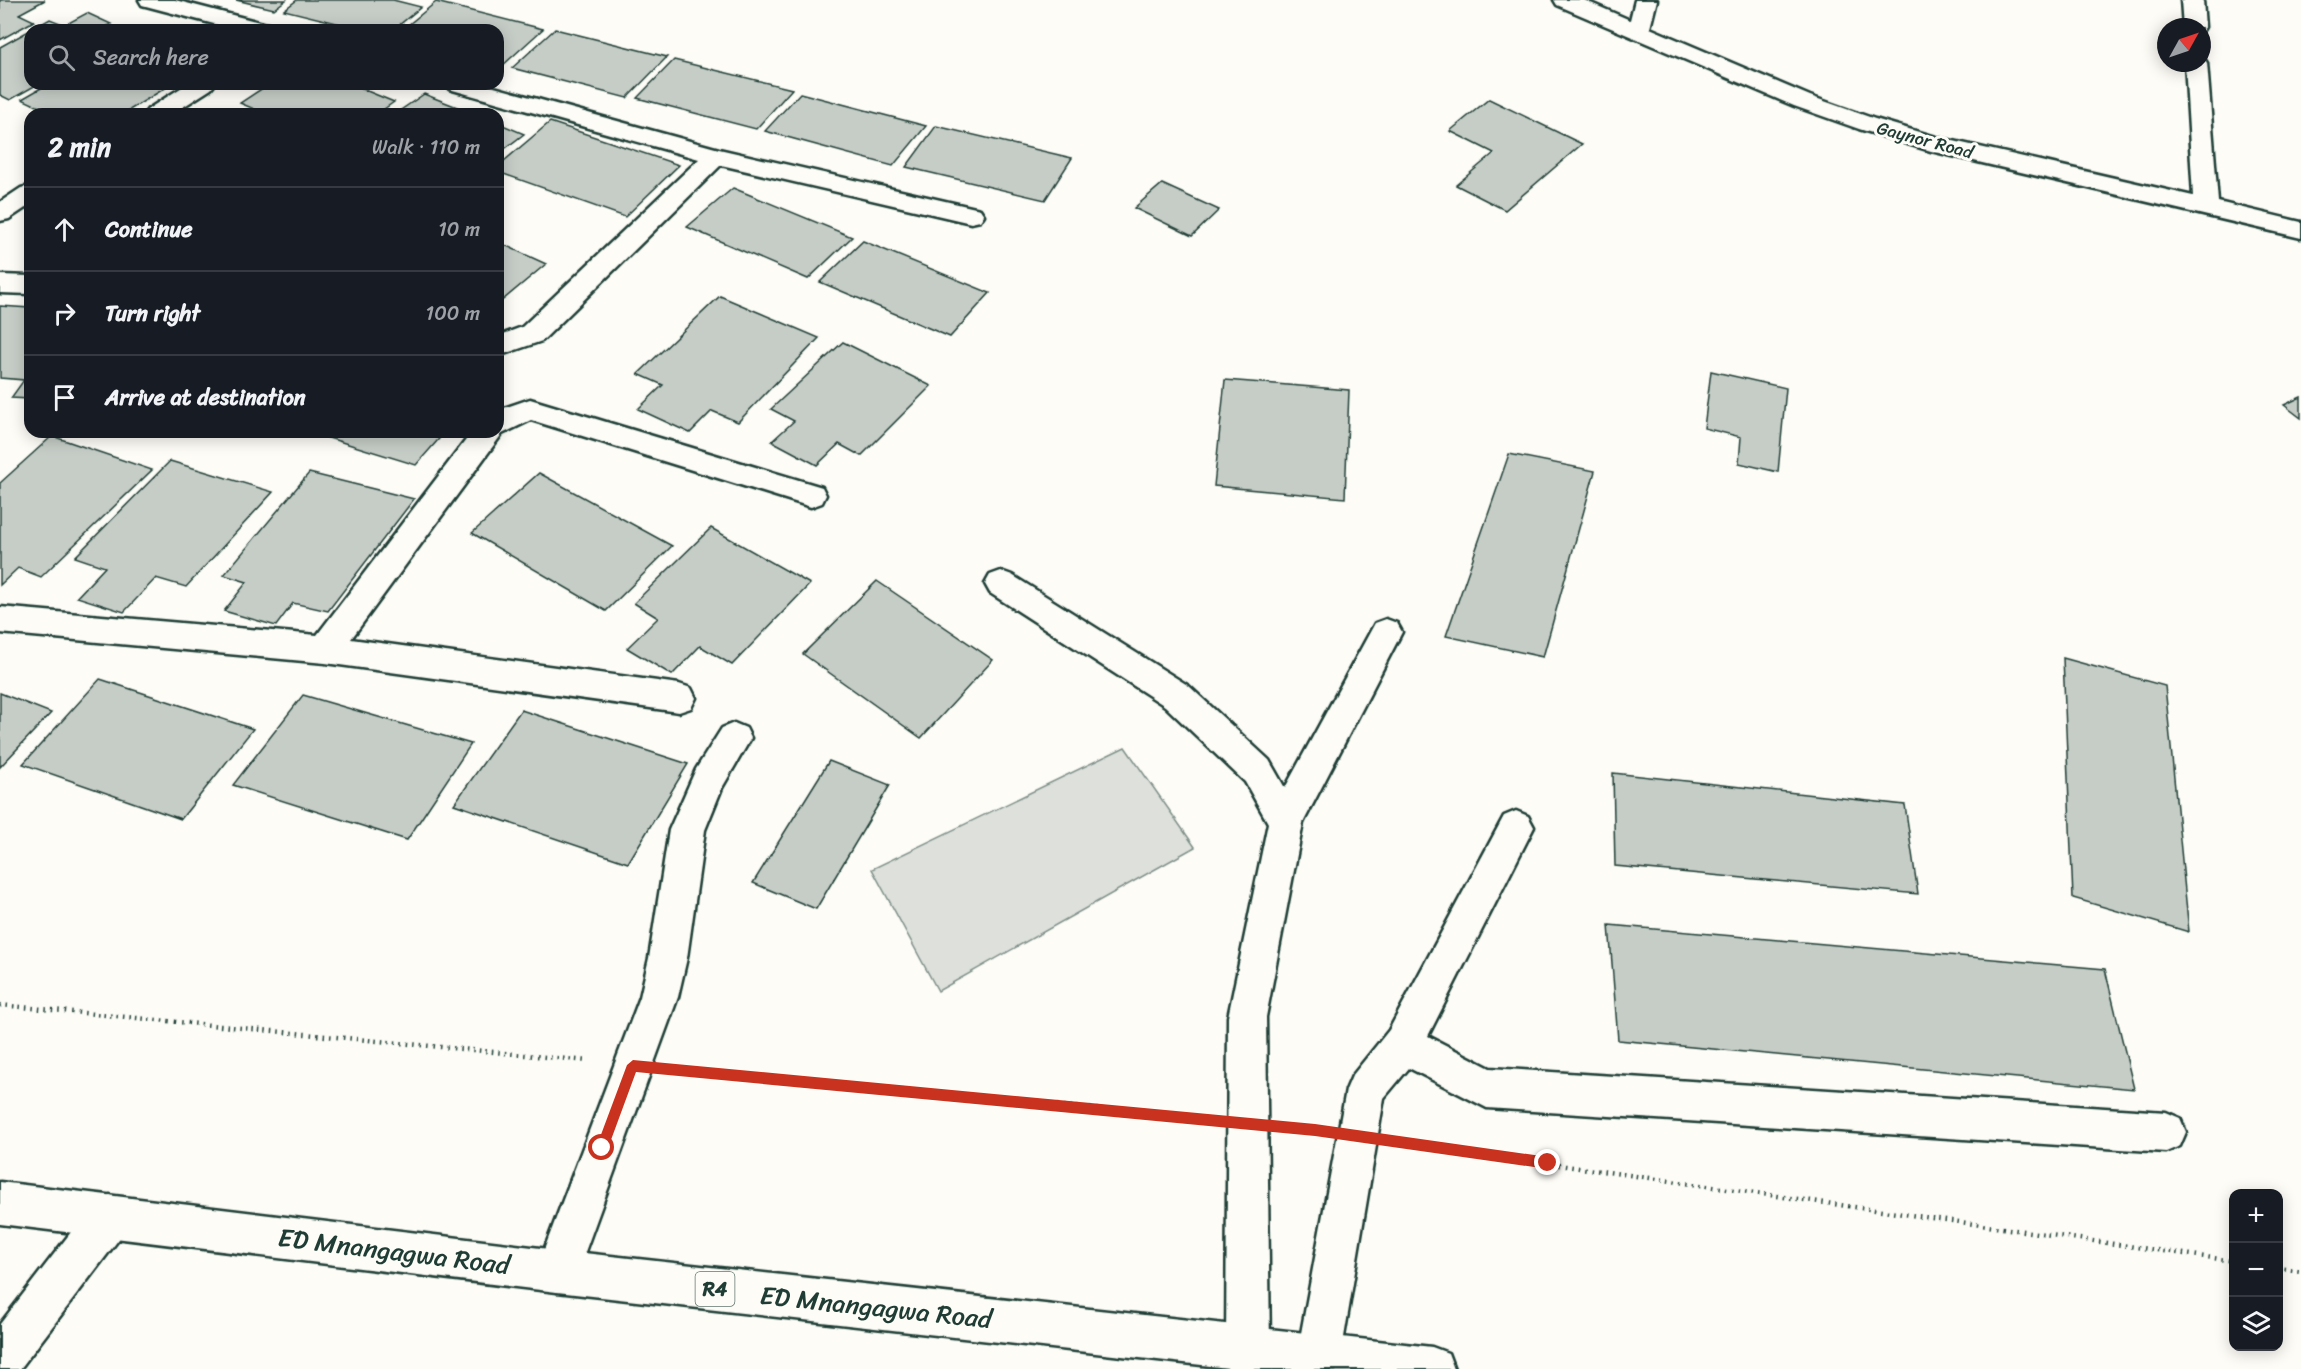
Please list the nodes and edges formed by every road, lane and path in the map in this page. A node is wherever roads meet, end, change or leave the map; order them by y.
1 (150, 0) edge
2 (1565, 0) edge
3 (1646, 0) edge
4 (2192, 0) edge
5 (2193, 18) edge
6 (240, 24) edge
7 (1638, 32) junction
8 (2197, 72) edge
9 (194, 90) edge
10 (479, 90) edge
11 (165, 108) edge
12 (716, 156) junction
13 (24, 198) edge
14 (2206, 208) junction
15 (0, 213) edge
16 (971, 215) dead end
17 (2301, 230) edge
18 (0, 284) edge
19 (24, 285) edge
20 (504, 344) edge
21 (504, 419) edge
22 (483, 438) edge
23 (811, 495) dead end
24 (1000, 584) dead end
25 (0, 620) edge
26 (1386, 632) dead end
27 (325, 649) junction
28 (679, 698) dead end
29 (734, 738) dead end
30 (1286, 821) junction
31 (1516, 827) dead end
32 (0, 1005) edge
33 (1403, 1044) junction
34 (633, 1065) junction
35 (1247, 1124) junction
36 (2166, 1132) dead end
37 (1358, 1136) junction
38 (0, 1203) edge
39 (110, 1216) junction
40 (2229, 1260) edge
41 (2283, 1269) edge
42 (557, 1271) junction
43 (2301, 1271) edge
44 (1248, 1349) junction
45 (1319, 1355) junction
46 (0, 1360) edge
47 (1432, 1369) edge

1 - 6 main road
2 - 7 main road, Gaynor Road
3 - 7 main road
4 - 5 main road
7 - 14 main road, Gaynor Road
8 - 14 main road
9 - 11 main road
10 - 12 main road
12 - 16 main road
12 - 20 main road
13 - 15 main road
14 - 17 main road, Gaynor Road
18 - 19 main road
21 - 23 main road
22 - 27 main road
24 - 30 main road
25 - 27 main road
26 - 30 main road
27 - 28 main road
29 - 34 main road
30 - 35 main road
31 - 33 main road
32 - 34 path
33 - 36 main road
33 - 37 main road
34 - 35 path
34 - 42 main road
35 - 37 path
35 - 44 main road
37 - 40 path
37 - 45 main road
38 - 39 main road, ED Mnangagwa Road / R4
39 - 42 main road, ED Mnangagwa Road / R4
39 - 46 main road
41 - 43 path
42 - 44 main road, ED Mnangagwa Road / R4
44 - 45 main road, ED Mnangagwa Road / R4
45 - 47 main road, ED Mnangagwa Road / R4

